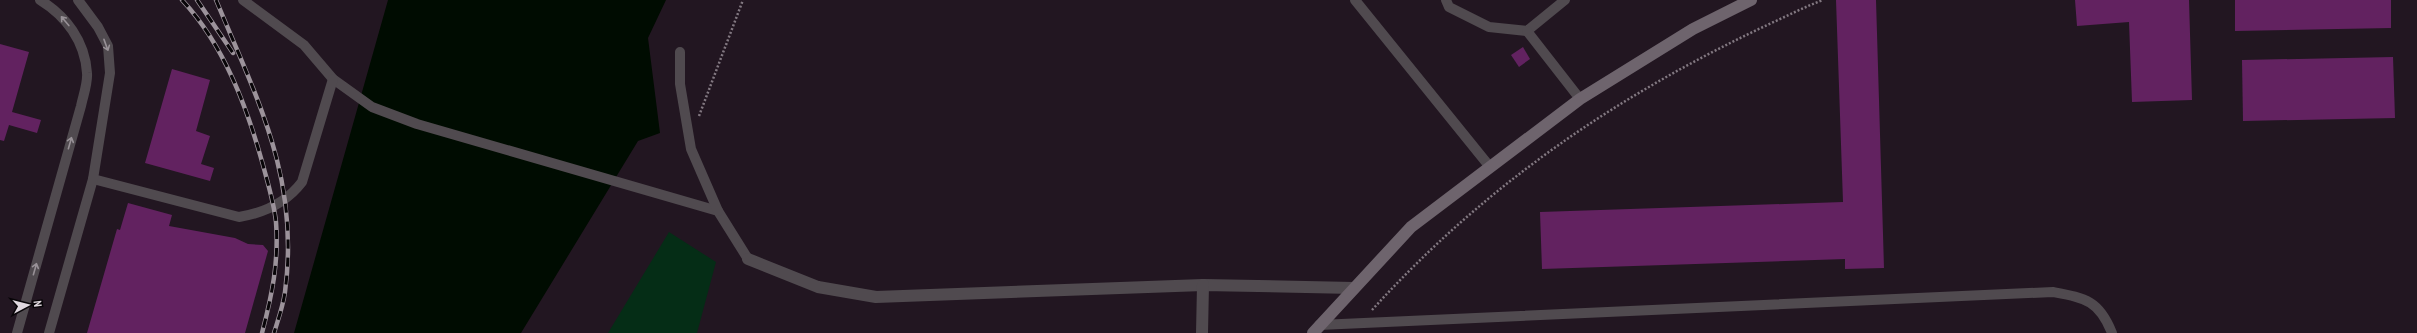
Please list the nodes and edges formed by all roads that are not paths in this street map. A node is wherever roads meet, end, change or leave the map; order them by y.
1 (40, 0) edge
2 (78, 0) edge
3 (243, 0) edge
4 (1355, 0) edge
5 (1446, 0) edge
6 (1565, 0) edge
7 (1750, 0) edge
8 (1527, 31) junction
9 (680, 52) dead end
10 (333, 79) junction
11 (1580, 99) junction
12 (1490, 167) junction
13 (93, 179) junction
14 (718, 211) junction
15 (748, 259) joint
16 (1202, 285) junction
17 (1354, 288) junction
18 (1316, 329) edge
19 (17, 333) edge
20 (49, 333) edge
21 (1202, 333) edge
22 (2112, 333) edge

19 -> 1 lane
2 -> 13 lane
3 - 10 lane
4 - 12 lane
5 - 8 lane
6 - 8 lane
7 - 11 street
8 - 11 lane
9 - 14 lane
10 - 13 lane
10 - 14 lane
11 - 12 street
12 - 17 street
13 - 20 lane
14 - 15 lane
15 - 16 street
16 - 17 street
16 - 21 street
17 - 18 street
18 - 22 lane

